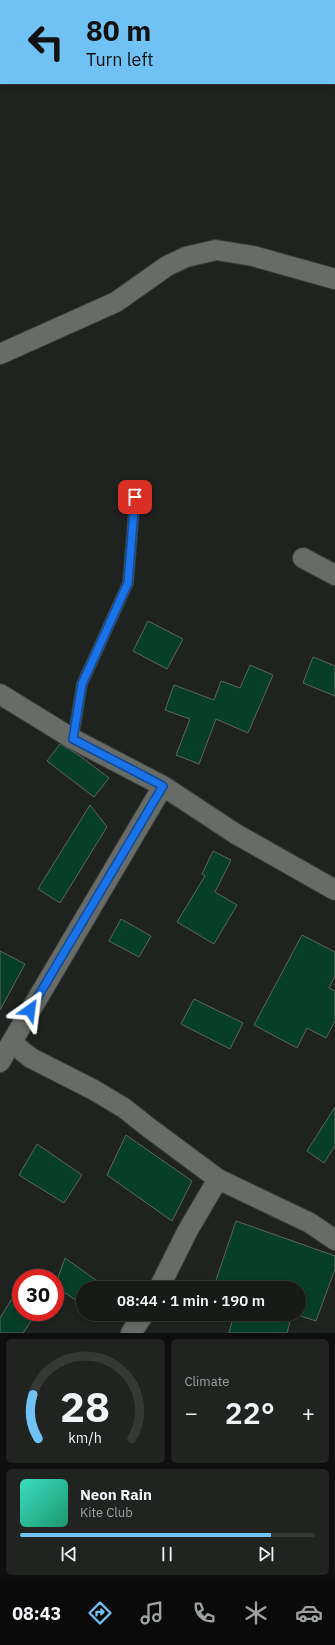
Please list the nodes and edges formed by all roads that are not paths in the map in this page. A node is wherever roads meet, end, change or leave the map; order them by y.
1 (335, 279) edge
2 (0, 354) edge
3 (135, 497) dead end
4 (304, 558) dead end
5 (335, 575) edge
6 (0, 694) edge
7 (73, 739) junction
8 (163, 786) junction
9 (335, 890) edge
10 (12, 1042) junction
11 (0, 1062) edge
12 (218, 1179) junction
13 (335, 1240) edge
14 (162, 1281) edge
15 (139, 1321) edge
16 (149, 1321) edge
17 (131, 1333) edge
18 (149, 1333) edge

1 - 2 street
3 - 7 lane
4 - 5 street
6 - 7 street
7 - 8 street
8 - 9 street
8 - 10 street
10 - 11 street
10 - 12 street
12 - 13 street
12 - 14 street
15 - 17 street
16 - 18 street

